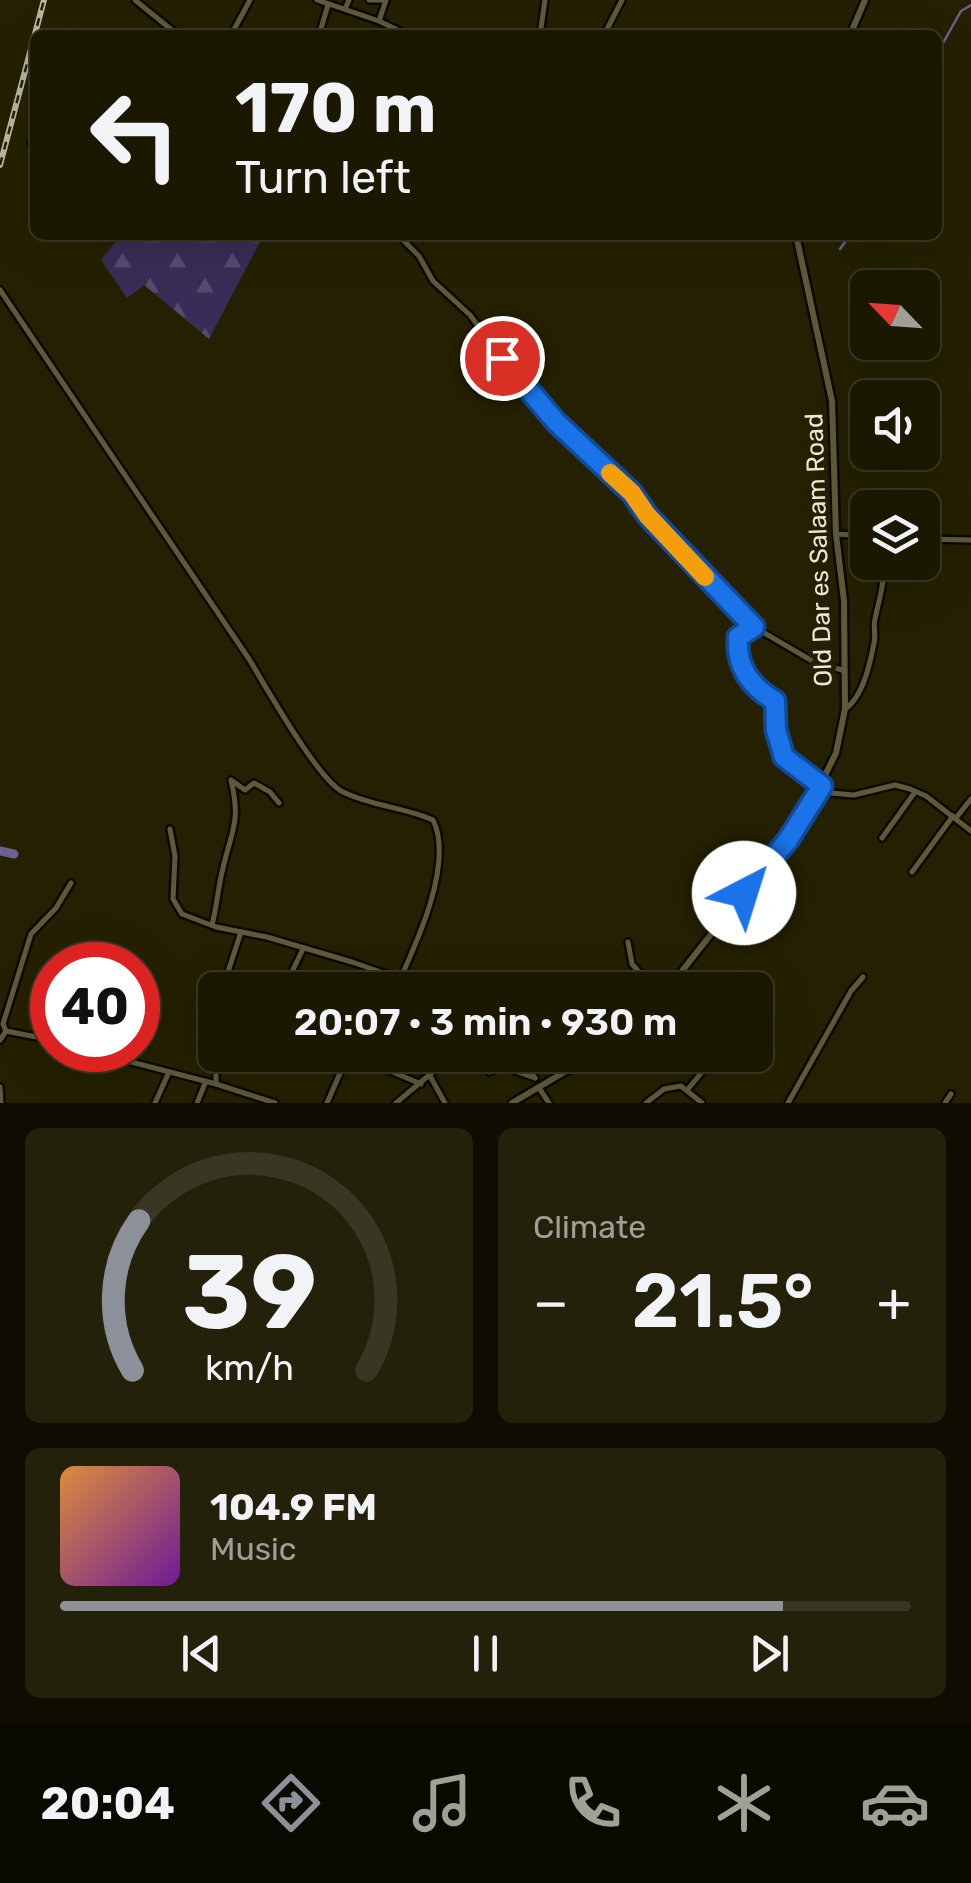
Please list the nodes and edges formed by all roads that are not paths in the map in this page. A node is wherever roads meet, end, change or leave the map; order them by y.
1 (135, 0) edge
2 (250, 0) edge
3 (317, 0) edge
4 (350, 0) edge
5 (368, 0) edge
6 (384, 0) edge
7 (545, 0) edge
8 (622, 0) edge
9 (865, 0) edge
10 (329, 4) junction
11 (345, 10) junction
12 (380, 21) junction
13 (172, 30) edge
14 (234, 30) edge
15 (321, 30) edge
16 (398, 30) edge
17 (541, 30) edge
18 (607, 30) edge
19 (852, 30) edge
20 (403, 240) edge
21 (797, 240) edge
22 (0, 290) edge
23 (836, 534) junction
24 (850, 535) edge
25 (940, 539) edge
26 (971, 540) edge
27 (883, 580) edge
28 (754, 627) junction
29 (842, 670) junction
30 (845, 709) junction
31 (820, 789) junction
32 (916, 792) junction
33 (971, 799) edge
34 (279, 803) dead end
35 (954, 817) junction
36 (170, 828) dead end
37 (971, 831) edge
38 (882, 838) dead end
39 (912, 872) dead end
40 (72, 883) dead end
41 (212, 925) junction
42 (241, 932) junction
43 (628, 942) dead end
44 (303, 949) junction
45 (228, 972) edge
46 (292, 972) edge
47 (377, 972) edge
48 (404, 972) edge
49 (639, 972) edge
50 (681, 972) edge
51 (863, 977) dead end
52 (6, 1030) junction
53 (30, 1035) edge
54 (0, 1040) edge
55 (160, 1070) edge
56 (169, 1072) junction
57 (216, 1072) edge
58 (341, 1072) edge
59 (393, 1072) edge
60 (435, 1072) edge
61 (518, 1072) edge
62 (531, 1072) edge
63 (565, 1072) edge
64 (702, 1072) edge
65 (430, 1076) junction
66 (535, 1078) junction
67 (206, 1081) junction
68 (216, 1084) junction
69 (421, 1084) junction
70 (0, 1087) edge
71 (539, 1088) junction
72 (688, 1089) junction
73 (952, 1094) dead end
74 (2, 1103) edge
75 (155, 1103) edge
76 (197, 1103) edge
77 (275, 1103) edge
78 (327, 1103) edge
79 (396, 1103) edge
80 (444, 1103) edge
81 (512, 1103) edge
82 (549, 1103) edge
83 (646, 1103) edge
84 (702, 1103) edge
85 (788, 1103) edge
86 (945, 1103) edge

1 - 13 street
2 - 14 street
3 - 10 street
4 - 11 street
5 - 6 street
6 - 12 street
7 - 17 street
8 - 18 street
9 - 19 street
10 - 11 street
10 - 15 street
11 - 12 street
12 - 16 street
20 - 28 street
21 - 23 street, Old Dar es Salaam Road
22 - 48 street
23 - 24 street
23 - 29 street, Old Dar es Salaam Road
25 - 26 street
27 - 30 street
28 - 29 street
28 - 31 street
29 - 30 street, Old Dar es Salaam Road
30 - 31 street, Old Dar es Salaam Road
31 - 32 street
31 - 50 street, Old Dar es Salaam Road
32 - 35 street
32 - 38 street
33 - 35 street
34 - 41 street
35 - 37 street
35 - 39 street
36 - 41 street
40 - 52 street
41 - 42 street
42 - 44 street
42 - 45 street
43 - 49 street
44 - 46 street
44 - 47 street
51 - 85 street
52 - 53 street
52 - 54 street
55 - 56 street
56 - 67 street
56 - 75 street
57 - 68 street
58 - 78 street
59 - 69 street
60 - 65 street
61 - 66 street
62 - 66 street
63 - 71 street
64 - 72 street
65 - 69 street
65 - 80 street
66 - 71 street
67 - 68 street
67 - 76 street
68 - 77 street
69 - 79 street
70 - 74 street
71 - 81 street
71 - 82 street
72 - 83 street
72 - 84 street
73 - 86 street

